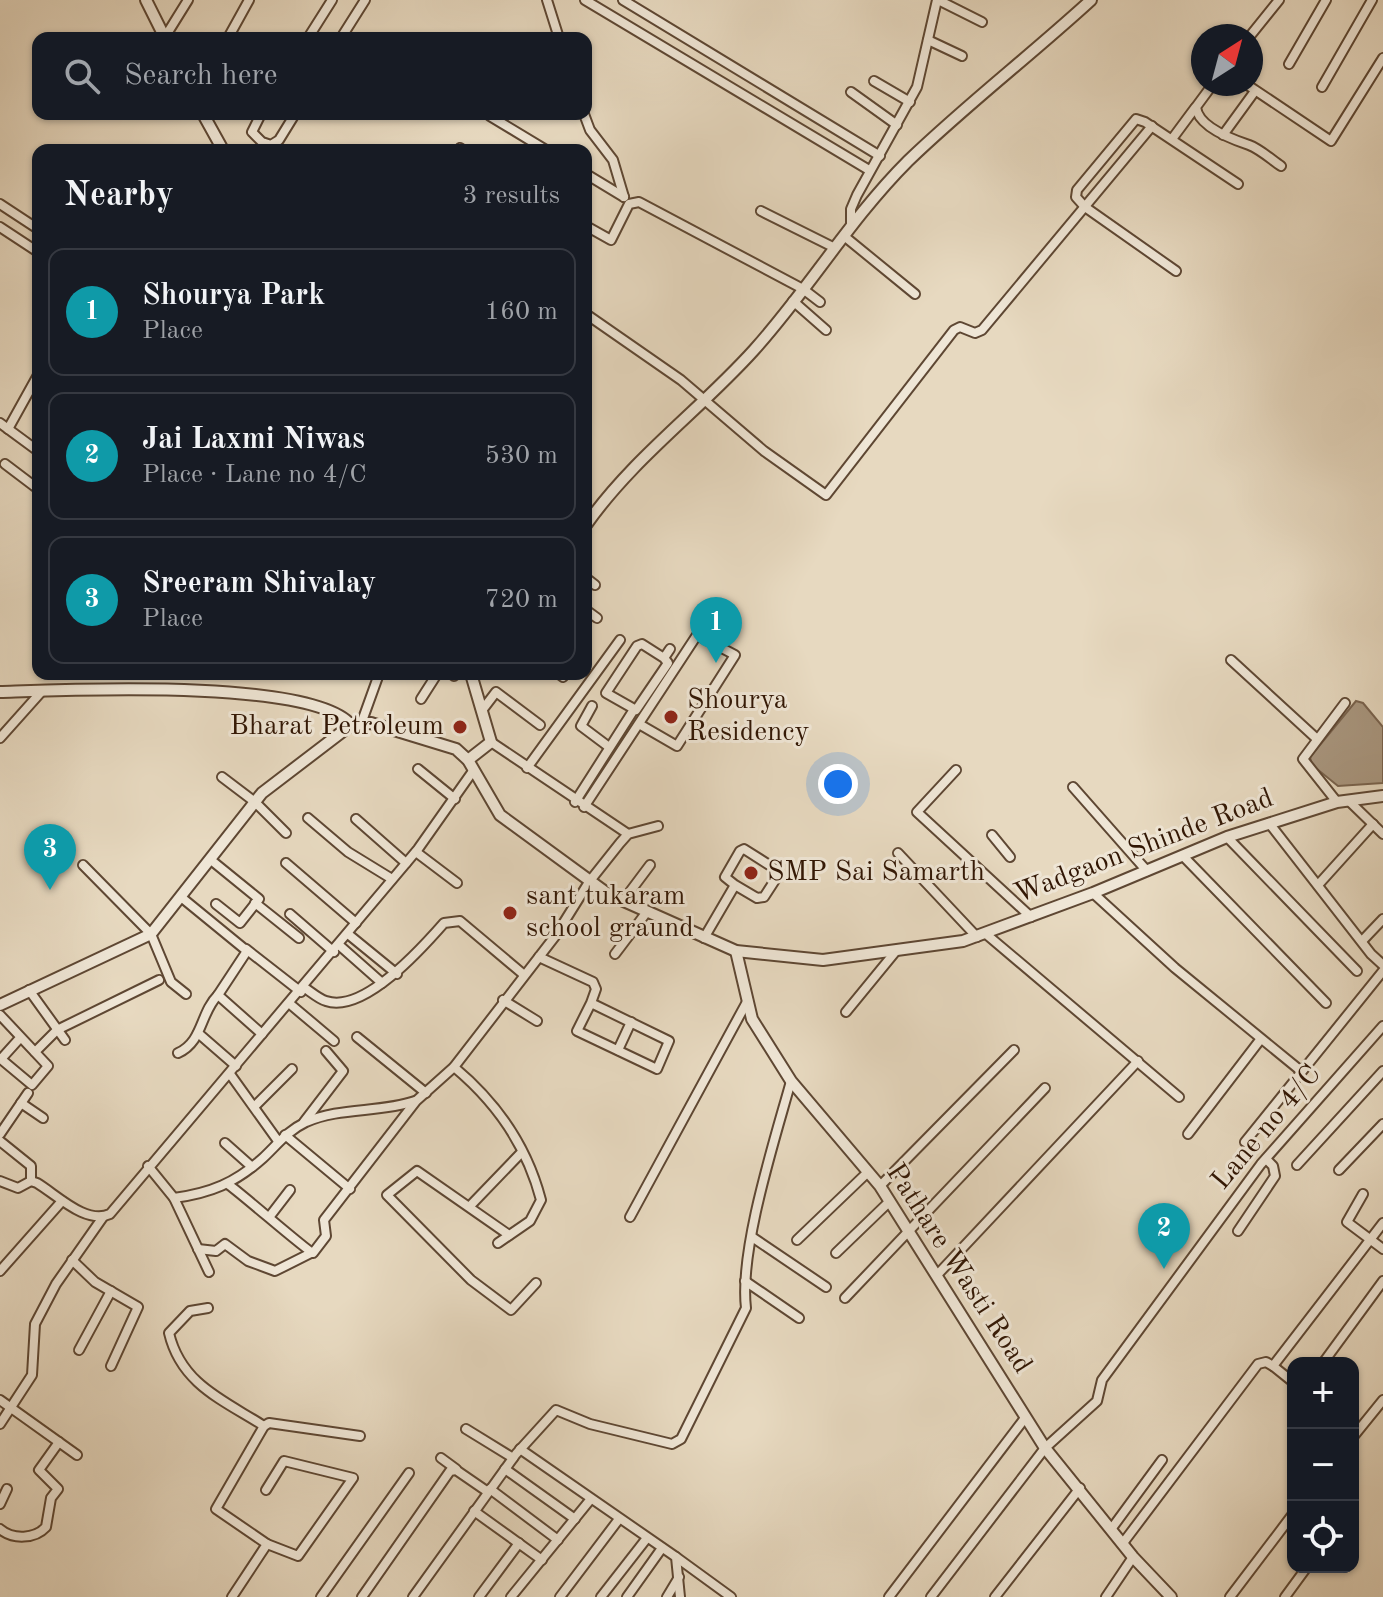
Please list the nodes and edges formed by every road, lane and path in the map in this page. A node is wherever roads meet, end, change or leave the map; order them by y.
1 (146, 0) edge
2 (188, 0) edge
3 (249, 0) edge
4 (332, 0) edge
5 (365, 0) edge
6 (547, 0) edge
7 (585, 0) edge
8 (623, 0) edge
9 (937, 0) edge
10 (1091, 0) edge
11 (1279, 0) edge
12 (1326, 0) edge
13 (1372, 0) edge
14 (982, 22) dead end
15 (1260, 24) edge
16 (162, 32) edge
17 (168, 32) edge
18 (231, 32) edge
19 (312, 32) edge
20 (345, 32) edge
21 (557, 32) edge
22 (928, 40) junction
23 (962, 56) dead end
24 (1383, 58) edge
25 (1289, 64) dead end
26 (874, 81) dead end
27 (1322, 87) dead end
28 (851, 92) dead end
29 (1204, 96) edge
30 (1251, 96) edge
31 (1263, 96) edge
32 (910, 102) junction
33 (1196, 107) junction
34 (206, 120) edge
35 (258, 120) edge
36 (291, 120) edge
37 (497, 120) edge
38 (586, 120) edge
39 (897, 125) junction
40 (1152, 126) junction
41 (1223, 135) junction
42 (1172, 139) junction
43 (262, 142) joint
44 (220, 144) edge
45 (268, 144) edge
46 (273, 144) edge
47 (536, 144) edge
48 (880, 156) junction
49 (1281, 166) dead end
50 (869, 170) junction
51 (592, 178) edge
52 (1238, 184) dead end
53 (627, 200) junction
54 (0, 204) edge
55 (1085, 207) junction
56 (761, 211) dead end
57 (32, 225) edge
58 (592, 229) edge
59 (0, 230) edge
60 (847, 231) junction
61 (835, 248) junction
62 (32, 250) edge
63 (1176, 271) dead end
64 (803, 289) junction
65 (915, 294) dead end
66 (793, 301) junction
67 (820, 302) dead end
68 (592, 318) edge
69 (826, 330) dead end
70 (32, 384) edge
71 (704, 399) junction
72 (4, 426) edge
73 (32, 447) edge
74 (5, 464) dead end
75 (32, 484) edge
76 (592, 517) edge
77 (592, 583) edge
78 (595, 585) dead end
79 (592, 614) edge
80 (597, 618) dead end
81 (620, 640) dead end
82 (670, 649) dead end
83 (664, 658) junction
84 (1231, 660) dead end
85 (592, 679) edge
86 (376, 680) edge
87 (433, 680) edge
88 (476, 680) edge
89 (591, 680) edge
90 (42, 691) junction
91 (0, 692) edge
92 (421, 699) dead end
93 (1345, 703) dead end
94 (592, 706) dead end
95 (483, 709) junction
96 (633, 711) junction
97 (356, 724) junction
98 (639, 724) junction
99 (540, 725) dead end
100 (0, 738) edge
101 (1317, 739) junction
102 (491, 742) junction
103 (609, 747) junction
104 (468, 760) junction
105 (527, 768) junction
106 (418, 769) dead end
107 (956, 770) dead end
108 (473, 771) junction
109 (222, 777) dead end
110 (1073, 787) dead end
111 (1383, 796) edge
112 (455, 799) junction
113 (255, 802) junction
114 (575, 802) junction
115 (1343, 802) junction
116 (584, 807) junction
117 (308, 818) dead end
118 (356, 819) dead end
119 (1269, 823) junction
120 (1373, 824) junction
121 (658, 826) dead end
122 (286, 833) dead end
123 (628, 834) junction
124 (1383, 834) edge
125 (992, 835) dead end
126 (1227, 837) junction
127 (416, 852) junction
128 (898, 853) dead end
129 (1183, 856) junction
130 (1010, 857) dead end
131 (211, 860) junction
132 (286, 863) dead end
133 (406, 863) junction
134 (83, 865) dead end
135 (650, 865) dead end
136 (1147, 871) junction
137 (392, 879) junction
138 (589, 882) junction
139 (457, 883) dead end
140 (735, 885) junction
141 (1318, 885) junction
142 (1093, 893) junction
143 (181, 897) junction
144 (623, 901) junction
145 (255, 903) junction
146 (216, 904) dead end
147 (646, 913) junction
148 (290, 914) dead end
149 (1031, 917) junction
150 (1383, 919) edge
151 (356, 923) junction
152 (151, 934) junction
153 (348, 934) junction
154 (981, 935) junction
155 (299, 938) dead end
156 (704, 938) junction
157 (1362, 941) junction
158 (246, 949) junction
159 (336, 949) junction
160 (736, 951) junction
161 (896, 951) junction
162 (615, 954) dead end
163 (539, 957) junction
164 (1383, 965) edge
165 (1357, 971) dead end
166 (1383, 971) edge
167 (397, 974) junction
168 (523, 974) junction
169 (159, 980) dead end
170 (382, 983) junction
171 (29, 990) junction
172 (303, 990) junction
173 (186, 994) dead end
174 (218, 995) junction
175 (503, 1000) junction
176 (748, 1000) junction
177 (591, 1003) junction
178 (1326, 1003) dead end
179 (290, 1004) junction
180 (0, 1005) edge
181 (846, 1012) dead end
182 (0, 1015) edge
183 (537, 1021) dead end
184 (631, 1022) junction
185 (1383, 1026) edge
186 (57, 1030) junction
187 (198, 1033) junction
188 (262, 1034) junction
189 (357, 1037) dead end
190 (20, 1038) junction
191 (65, 1040) dead end
192 (1260, 1040) junction
193 (334, 1041) dead end
194 (618, 1050) junction
195 (1014, 1050) dead end
196 (326, 1051) dead end
197 (35, 1052) junction
198 (178, 1053) dead end
199 (1138, 1061) junction
200 (236, 1066) junction
201 (454, 1067) junction
202 (292, 1069) dead end
203 (1301, 1071) junction
204 (1383, 1071) edge
205 (230, 1074) junction
206 (791, 1081) junction
207 (1045, 1088) dead end
208 (28, 1093) dead end
209 (426, 1093) junction
210 (1179, 1097) dead end
211 (416, 1101) junction
212 (21, 1103) junction
213 (255, 1106) junction
214 (43, 1118) dead end
215 (303, 1123) junction
216 (1383, 1124) edge
217 (1188, 1134) dead end
218 (281, 1138) junction
219 (0, 1140) edge
220 (1245, 1142) dead end
221 (225, 1143) dead end
222 (521, 1153) junction
223 (1266, 1159) junction
224 (1297, 1165) dead end
225 (148, 1166) junction
226 (252, 1167) junction
227 (1339, 1170) dead end
228 (868, 1172) junction
229 (0, 1181) edge
230 (31, 1181) junction
231 (229, 1185) junction
232 (880, 1186) junction
233 (350, 1189) junction
234 (290, 1190) dead end
235 (1363, 1194) dead end
236 (174, 1198) junction
237 (62, 1201) junction
238 (890, 1201) junction
239 (470, 1206) junction
240 (270, 1216) junction
241 (103, 1217) junction
242 (630, 1217) dead end
243 (1383, 1223) edge
244 (1238, 1231) dead end
245 (911, 1232) junction
246 (509, 1235) junction
247 (752, 1237) junction
248 (1369, 1239) junction
249 (797, 1240) dead end
250 (498, 1243) dead end
251 (198, 1249) junction
252 (1383, 1249) edge
253 (311, 1253) junction
254 (836, 1253) dead end
255 (72, 1260) junction
256 (0, 1271) edge
257 (209, 1272) dead end
258 (938, 1274) junction
259 (745, 1281) junction
260 (1383, 1281) edge
261 (536, 1283) dead end
262 (826, 1287) dead end
263 (111, 1291) junction
264 (845, 1298) dead end
265 (208, 1308) dead end
266 (799, 1318) dead end
267 (79, 1350) dead end
268 (1327, 1357) edge
269 (111, 1366) dead end
270 (1273, 1366) junction
271 (1287, 1377) edge
272 (0, 1400) edge
273 (1383, 1400) edge
274 (10, 1407) junction
275 (1025, 1418) junction
276 (0, 1424) edge
277 (264, 1426) junction
278 (466, 1429) dead end
279 (1359, 1430) edge
280 (360, 1436) dead end
281 (59, 1442) junction
282 (1045, 1448) junction
283 (520, 1449) junction
284 (77, 1455) dead end
285 (441, 1458) dead end
286 (513, 1458) junction
287 (1162, 1460) dead end
288 (505, 1469) junction
289 (456, 1470) junction
290 (409, 1473) dead end
291 (1080, 1488) junction
292 (7, 1489) dead end
293 (266, 1490) dead end
294 (489, 1490) junction
295 (590, 1500) junction
296 (0, 1504) edge
297 (474, 1511) junction
298 (575, 1519) junction
299 (619, 1519) junction
300 (1287, 1522) edge
301 (1112, 1528) junction
302 (0, 1529) edge
303 (647, 1538) junction
304 (558, 1540) junction
305 (519, 1543) junction
306 (1123, 1543) junction
307 (267, 1544) junction
308 (662, 1548) junction
309 (676, 1557) junction
310 (1133, 1557) junction
311 (542, 1560) junction
312 (1303, 1573) edge
313 (679, 1577) junction
314 (232, 1597) edge
315 (321, 1597) edge
316 (362, 1597) edge
317 (413, 1597) edge
318 (479, 1597) edge
319 (511, 1597) edge
320 (560, 1597) edge
321 (601, 1597) edge
322 (627, 1597) edge
323 (667, 1597) edge
324 (680, 1597) edge
325 (731, 1597) edge
326 (889, 1597) edge
327 (931, 1597) edge
328 (995, 1597) edge
329 (1106, 1597) edge
330 (1171, 1597) edge
331 (1230, 1597) edge
332 (1285, 1597) edge

1 - 16 street
2 - 17 street
3 - 18 street
4 - 19 street
5 - 20 street
6 - 21 street
7 - 50 street
8 - 48 street
9 - 14 street
9 - 22 street
10 - 60 street
11 - 15 street
12 - 25 street
13 - 27 street
22 - 23 street
22 - 32 street
24 - 31 street
26 - 32 street
28 - 39 street
29 - 33 street
30 - 41 street
32 - 39 street
33 - 41 street
33 - 42 street
34 - 44 street
35 - 43 street
36 - 46 street
37 - 47 street
38 - 53 street
39 - 48 street
40 - 42 street
40 - 55 street
40 - 55 street
41 - 49 street
42 - 52 street
43 - 45 street
48 - 50 street
50 - 60 street
51 - 53 street
53 - 58 street
53 - 64 street
54 - 57 street
55 - 63 street
55 - 71 street
56 - 61 street
59 - 62 street
60 - 61 street
60 - 65 street
61 - 64 street
64 - 66 street
64 - 67 street
66 - 69 street
66 - 71 street
68 - 71 street
70 - 72 street
71 - 76 street
72 - 73 street
74 - 75 street
77 - 78 street
79 - 80 street
81 - 85 street
82 - 83 street
83 - 96 street
83 - 96 street
84 - 101 street
86 - 97 street
87 - 92 street
88 - 95 street
89 - 105 street
90 - 91 street
90 - 97 street
90 - 100 street
93 - 101 street
94 - 103 street
95 - 99 street
95 - 102 street
96 - 103 street
97 - 104 street
97 - 113 street
98 - 98 street
98 - 116 street
101 - 115 street
102 - 104 street
102 - 105 street
103 - 114 street
104 - 108 street, Wadgaon Shinde Road
105 - 114 street
106 - 112 street
107 - 149 street
108 - 112 street
108 - 138 street, Wadgaon Shinde Road
109 - 113 street
110 - 136 street
111 - 115 street, Wadgaon Shinde Road
112 - 127 street
113 - 122 street
113 - 131 street
114 - 116 street
115 - 119 street, Wadgaon Shinde Road
115 - 120 street
116 - 123 street
117 - 137 street
118 - 133 street
119 - 126 street, Wadgaon Shinde Road
119 - 141 street
120 - 124 street
120 - 141 street
121 - 123 street
123 - 138 street
125 - 130 street
126 - 129 street, Wadgaon Shinde Road
126 - 165 street
127 - 133 street
127 - 139 street
128 - 154 street
129 - 136 street, Wadgaon Shinde Road
129 - 178 street
131 - 143 street
131 - 145 street
132 - 151 street
133 - 137 street
134 - 152 street
135 - 144 street
136 - 142 street, Wadgaon Shinde Road
137 - 151 street
138 - 144 street, Wadgaon Shinde Road
138 - 163 street
140 - 140 street
140 - 156 street
141 - 157 street
142 - 149 street, Wadgaon Shinde Road
142 - 192 street
143 - 152 street
143 - 158 street
144 - 147 street, Wadgaon Shinde Road
145 - 146 street
145 - 155 street
147 - 156 street, Wadgaon Shinde Road
147 - 162 street
148 - 159 street
149 - 154 street, Wadgaon Shinde Road
150 - 157 street
151 - 153 street
152 - 171 street
152 - 173 street
153 - 159 street
153 - 167 street
154 - 161 street, Wadgaon Shinde Road
154 - 199 street
156 - 160 street, Wadgaon Shinde Road
157 - 164 street
158 - 172 street
158 - 174 street
159 - 170 street
159 - 172 street
160 - 161 street, Wadgaon Shinde Road
160 - 176 street, Pathare Wasti Road
161 - 181 street
163 - 168 street
163 - 177 street
166 - 203 street
167 - 168 street
167 - 170 street
168 - 175 street
169 - 186 street
170 - 172 street
171 - 180 street
171 - 186 street
172 - 179 street
174 - 187 street
174 - 188 street
175 - 183 street
175 - 201 street
176 - 206 street, Pathare Wasti Road
176 - 242 street
177 - 184 street
177 - 194 street
179 - 188 street
179 - 193 street
182 - 190 street
184 - 194 street
184 - 194 street
185 - 223 street, Lane no 4/C
186 - 191 street
186 - 197 street
187 - 198 street
187 - 200 street
188 - 200 street
189 - 209 street
190 - 197 street
190 - 197 street
192 - 203 street
192 - 217 street
195 - 232 street
196 - 215 street
199 - 210 street
199 - 258 street
200 - 205 street
201 - 209 street
201 - 222 street
202 - 213 street
203 - 220 street
204 - 224 street
205 - 213 street
205 - 225 street
206 - 228 street, Pathare Wasti Road
206 - 247 street
207 - 245 street
208 - 212 street
209 - 211 street
211 - 215 street
211 - 233 street
212 - 214 street
212 - 219 street
213 - 218 street
215 - 218 street
216 - 227 street
218 - 226 street
218 - 233 street
219 - 230 street
221 - 226 street
222 - 239 street
222 - 246 street
223 - 244 street
223 - 282 street, Lane no 4/C
225 - 236 street
225 - 241 street
226 - 231 street
228 - 232 street, Pathare Wasti Road
228 - 249 street
229 - 230 street
230 - 237 street
231 - 236 street
231 - 240 street
232 - 238 street, Pathare Wasti Road
233 - 253 street
234 - 240 street
235 - 248 street
236 - 251 street
237 - 241 street
237 - 256 street
238 - 245 street, Pathare Wasti Road
238 - 254 street
239 - 246 street
239 - 261 street
240 - 253 street
241 - 255 street
243 - 248 street
245 - 258 street, Pathare Wasti Road
245 - 264 street
246 - 250 street
247 - 259 street
247 - 262 street
248 - 252 street
248 - 270 street
251 - 253 street
251 - 257 street
255 - 263 street
255 - 274 street
258 - 275 street, Pathare Wasti Road
259 - 266 street
259 - 283 street
260 - 268 street
263 - 267 street
263 - 269 street
265 - 277 street
270 - 271 street
270 - 306 street
272 - 274 street
273 - 279 street
274 - 276 street
274 - 281 street
275 - 282 street, Pathare Wasti Road
275 - 326 street
277 - 280 street
277 - 307 street
278 - 286 street
281 - 284 street
281 - 302 street
282 - 291 street, Pathare Wasti Road
282 - 327 street, Lane no 4/C
283 - 286 street
283 - 295 street
285 - 289 street
286 - 288 street
287 - 301 street
288 - 294 street
288 - 298 street
289 - 294 street
289 - 316 street
290 - 315 street
291 - 301 street, Pathare Wasti Road
291 - 328 street
292 - 296 street
293 - 307 street
294 - 297 street
294 - 304 street
295 - 298 street
295 - 299 street
297 - 305 street
297 - 317 street
298 - 304 street
299 - 303 street
299 - 320 street
300 - 331 street
301 - 306 street, Pathare Wasti Road
303 - 308 street
303 - 321 street
304 - 311 street
305 - 311 street
305 - 318 street
306 - 310 street, Pathare Wasti Road
307 - 314 street
308 - 309 street
308 - 322 street
309 - 313 street
309 - 325 street
310 - 329 street
310 - 330 street, Pathare Wasti Road
311 - 319 street
312 - 332 street
313 - 323 street
313 - 324 street

